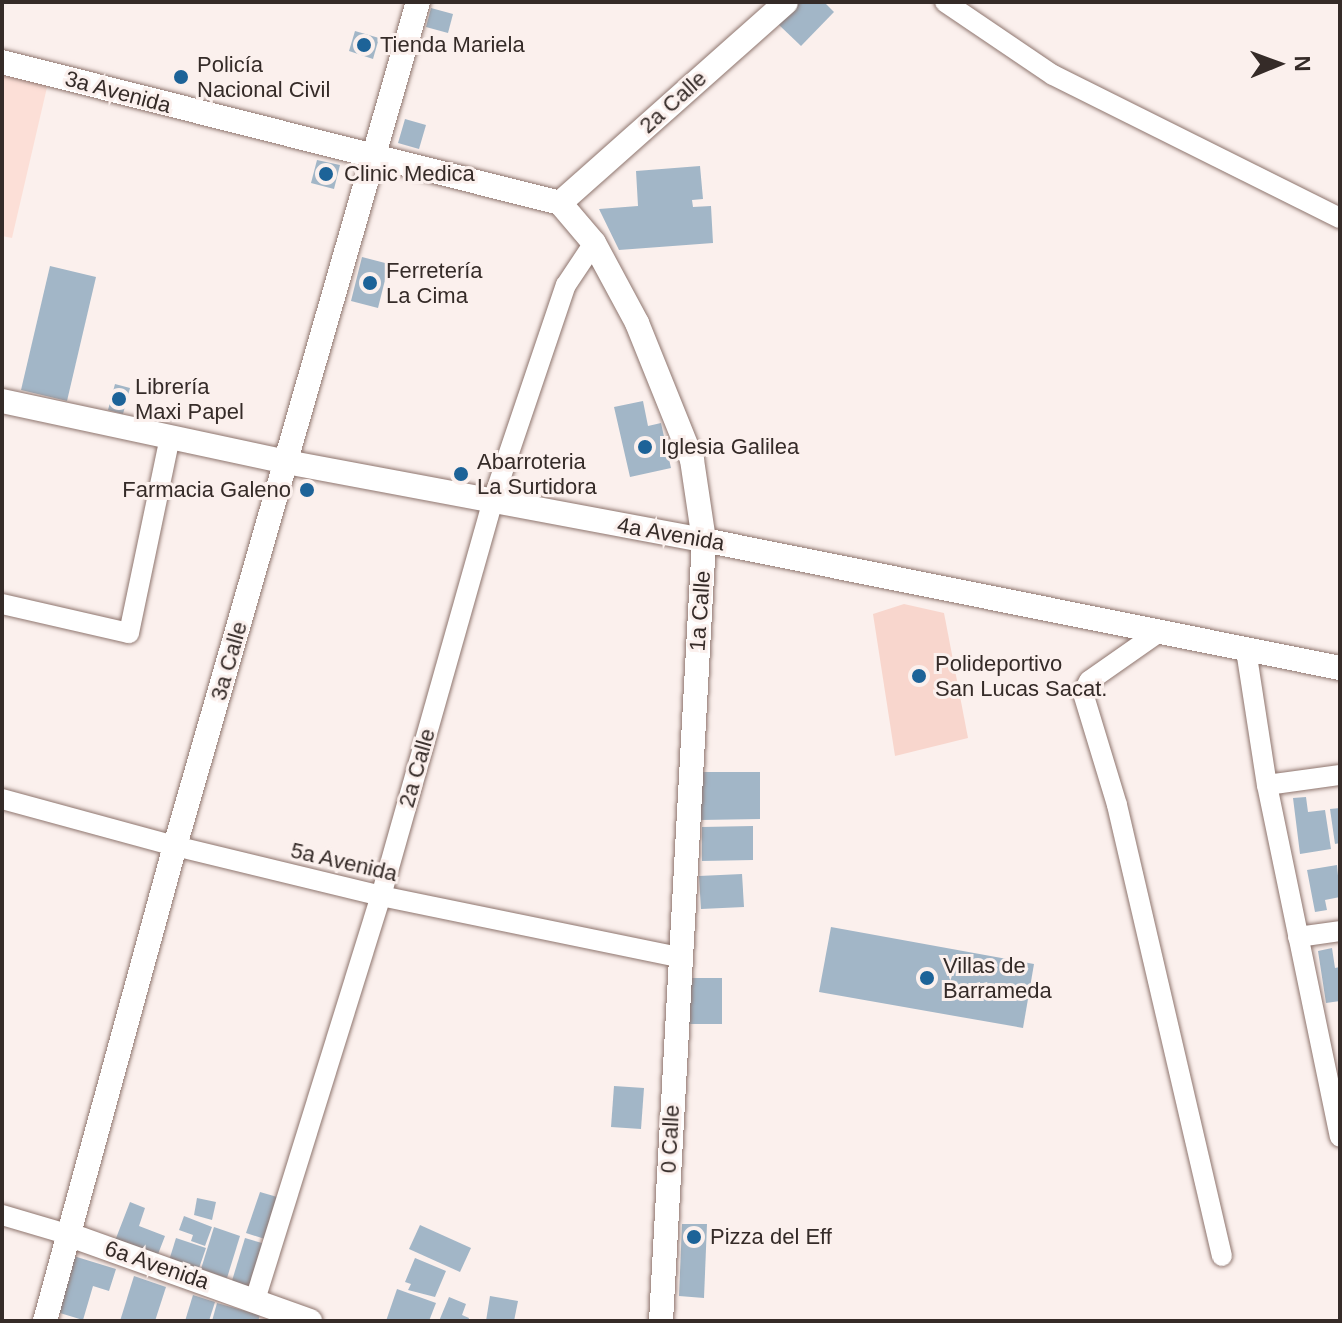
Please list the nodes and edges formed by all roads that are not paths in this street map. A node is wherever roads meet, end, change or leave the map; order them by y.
1 (418, 2) edge
2 (786, 2) edge
3 (945, 2) edge
4 (2, 62) edge
5 (374, 159) junction
6 (560, 203) junction
7 (1340, 218) edge
8 (594, 243) junction
9 (2, 401) edge
10 (170, 437) junction
11 (286, 462) junction
12 (492, 503) junction
13 (704, 540) junction
14 (2, 604) edge
15 (1159, 632) junction
16 (1246, 650) junction
17 (1340, 668) edge
18 (1340, 775) edge
19 (1267, 785) junction
20 (2, 799) edge
21 (175, 846) junction
22 (381, 896) junction
23 (1340, 931) edge
24 (1298, 937) junction
25 (679, 957) junction
26 (1336, 1089) edge
27 (1340, 1137) edge
28 (2, 1215) edge
29 (70, 1235) junction
30 (1222, 1256) dead end
31 (255, 1300) junction
32 (45, 1321) edge
33 (310, 1321) edge
34 (661, 1321) edge

1 - 5 street, 3a Calle
2 - 6 street, 2a Calle
3 - 7 street
4 - 5 street, 3a Avenida
5 - 6 street, 3a Avenida
5 - 11 street, 3a Calle
6 - 8 street, 1a Calle
8 - 12 street, 2a Calle
8 - 13 street, 1a Calle
9 - 10 street, 4a Avenida
10 - 11 street, 4a Avenida
10 - 14 street
11 - 12 street, 4a Avenida
11 - 21 street, 3a Calle
12 - 13 street, 4a Avenida
12 - 22 street, 2a Calle
13 - 15 street, 4a Avenida
13 - 25 street, 1a Calle
15 - 16 street, 4a Avenida
15 - 30 street
16 - 17 street, 4a Avenida
16 - 19 street
18 - 19 street
19 - 24 street
20 - 21 street, 5a Avenida
21 - 22 street, 5a Avenida
21 - 29 street, 3a Calle
22 - 25 street, 5a Avenida
22 - 31 street, 2a Calle
23 - 24 street
24 - 26 street
25 - 34 street, 0 Calle
26 - 27 street
28 - 29 street, 6a Avenida
29 - 31 street, 6a Avenida
29 - 32 street, 3a Calle
31 - 33 street, 6a Avenida

